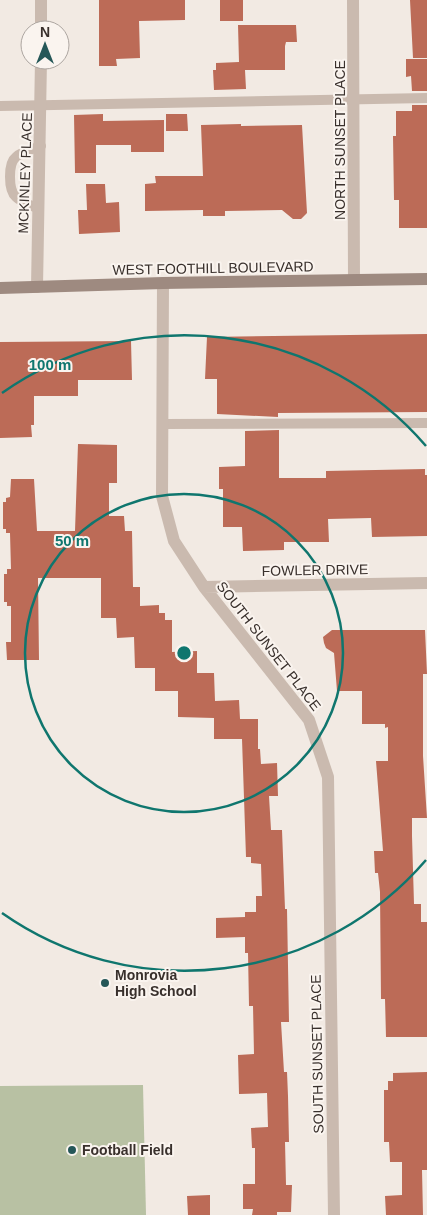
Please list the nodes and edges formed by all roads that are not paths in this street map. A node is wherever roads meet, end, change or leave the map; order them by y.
1 (40, 0) edge
2 (354, 0) edge
3 (41, 20) edge
4 (41, 70) edge
5 (427, 98) edge
6 (355, 99) junction
7 (42, 105) junction
8 (0, 106) edge
9 (42, 146) junction
10 (37, 208) junction
11 (427, 279) edge
12 (354, 280) junction
13 (163, 282) junction
14 (37, 287) junction
15 (0, 288) edge
16 (427, 423) edge
17 (162, 424) junction
18 (427, 583) edge
19 (204, 586) junction
20 (334, 1215) edge

1 - 3 street
2 - 6 street, NORTH SUNSET PLACE
4 - 7 street, MCKINLEY PLACE
5 - 6 lane
6 - 7 lane
6 - 12 street, NORTH SUNSET PLACE
7 - 8 lane
7 - 9 street, MCKINLEY PLACE
9 - 10 street, MCKINLEY PLACE
9 - 10 lane
10 - 14 street, MCKINLEY PLACE
11 - 12 main road, WEST FOOTHILL BOULEVARD
12 - 13 main road, WEST FOOTHILL BOULEVARD
13 - 14 main road, WEST FOOTHILL BOULEVARD
13 - 17 street, SOUTH SUNSET PLACE
14 - 15 main road, WEST FOOTHILL BOULEVARD
16 - 17 lane
17 - 19 street, SOUTH SUNSET PLACE
18 - 19 street, FOWLER DRIVE
19 - 20 street, SOUTH SUNSET PLACE

